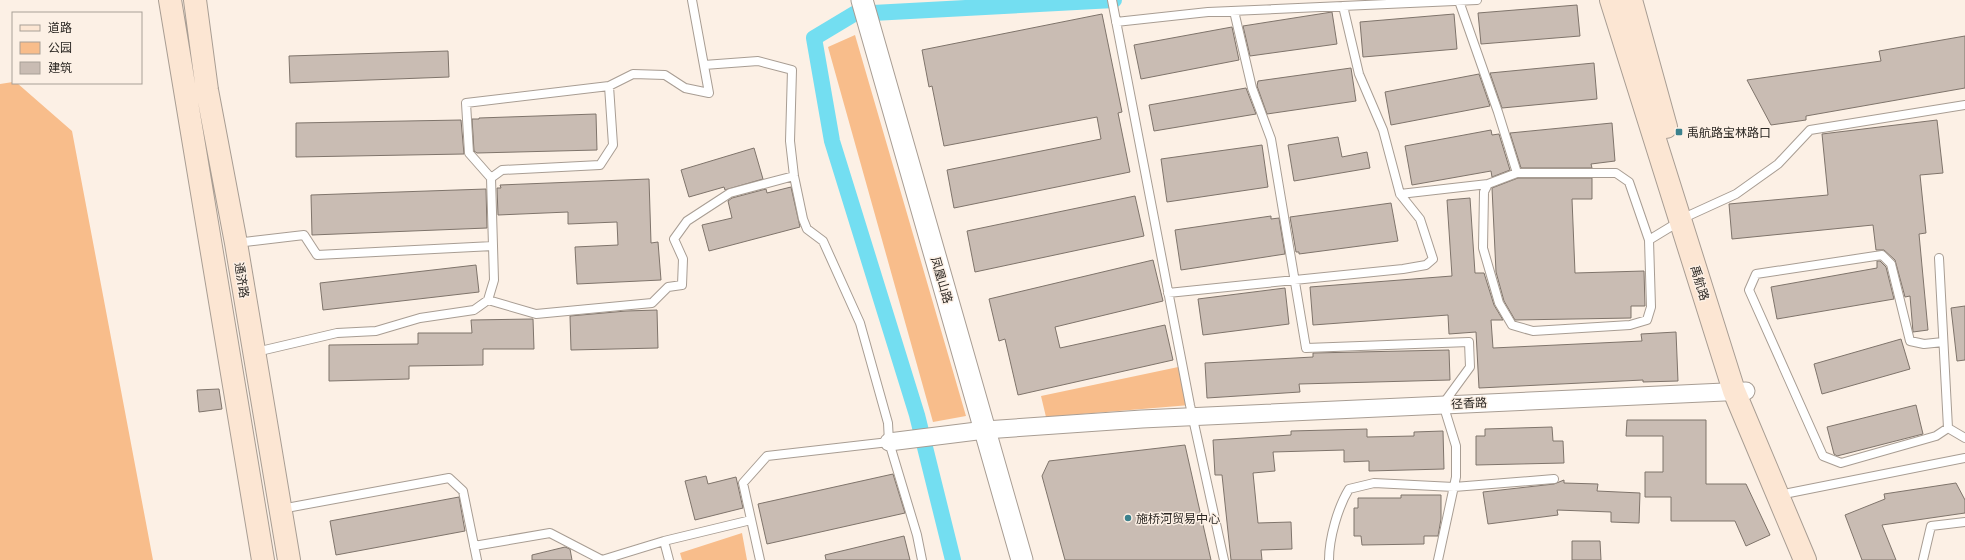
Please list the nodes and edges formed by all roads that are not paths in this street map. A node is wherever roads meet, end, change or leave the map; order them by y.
1 (170, 0) edge
2 (194, 0) edge
3 (692, 0) edge
4 (1112, 0) edge
5 (1477, 0) edge
6 (863, 1) edge
7 (1459, 1) edge
8 (1619, 1) edge
9 (1343, 6) junction
10 (1234, 11) junction
11 (1116, 22) junction
12 (704, 65) junction
13 (609, 86) junction
14 (1965, 105) edge
15 (1517, 173) junction
16 (794, 176) junction
17 (491, 178) junction
18 (1488, 184) junction
19 (1400, 194) junction
20 (1685, 218) junction
21 (1649, 240) junction
22 (236, 243) junction
23 (493, 246) junction
24 (1939, 258) dead end
25 (1294, 281) junction
26 (1168, 293) junction
27 (488, 300) junction
28 (1943, 342) junction
29 (253, 353) junction
30 (1740, 391) junction
31 (1444, 404) junction
32 (1192, 416) junction
33 (1948, 428) junction
34 (985, 430) junction
35 (1965, 438) edge
36 (896, 441) junction
37 (1965, 458) edge
38 (1554, 479) dead end
39 (1454, 487) junction
40 (1789, 493) junction
41 (281, 509) junction
42 (751, 520) junction
43 (1965, 522) edge
44 (664, 541) junction
45 (474, 546) junction
46 (263, 560) edge
47 (289, 560) edge
48 (477, 560) edge
49 (668, 560) edge
50 (760, 560) edge
51 (922, 560) edge
52 (1022, 560) edge
53 (1224, 560) edge
54 (1329, 560) edge
55 (1438, 560) edge
56 (1805, 560) edge
57 (1818, 560) edge
58 (1922, 560) edge

1 - 46 main road, 通济路
2 - 22 main road, 通济路
3 - 12 lane
4 - 11 lane
5 - 7 lane
6 - 34 street, 凤凰山路
7 - 9 lane
7 - 15 lane
8 - 20 main road, 禹航路
9 - 10 lane
9 - 19 lane
10 - 11 lane
10 - 25 lane
11 - 26 lane
12 - 13 lane
12 - 16 lane
13 - 17 lane
13 - 17 lane
14 - 20 lane
15 - 18 lane
15 - 21 lane
16 - 27 lane
16 - 36 lane
17 - 23 lane
18 - 19 lane
18 - 21 lane
19 - 25 lane
20 - 21 lane
20 - 30 main road, 禹航路
22 - 23 lane
22 - 29 main road, 通济路
23 - 27 lane
24 - 28 lane
25 - 26 lane
25 - 31 lane
26 - 32 lane
27 - 29 lane
28 - 33 lane
28 - 33 lane
29 - 41 main road, 通济路
30 - 31 street, 径香路
30 - 40 main road, 禹航路
30 - 56 main road, 禹航路
31 - 32 street, 径香路
31 - 39 lane
32 - 34 street, 径香路
32 - 53 lane
33 - 35 lane
34 - 36 street, 径香路
34 - 52 street, 凤凰山路
36 - 42 lane
36 - 51 lane
37 - 40 lane
38 - 39 lane
39 - 54 lane
39 - 55 lane
40 - 57 main road, 禹航路
41 - 45 lane
41 - 47 main road, 通济路
42 - 44 lane
42 - 50 lane
43 - 58 lane
44 - 45 lane
44 - 49 lane
45 - 48 lane

